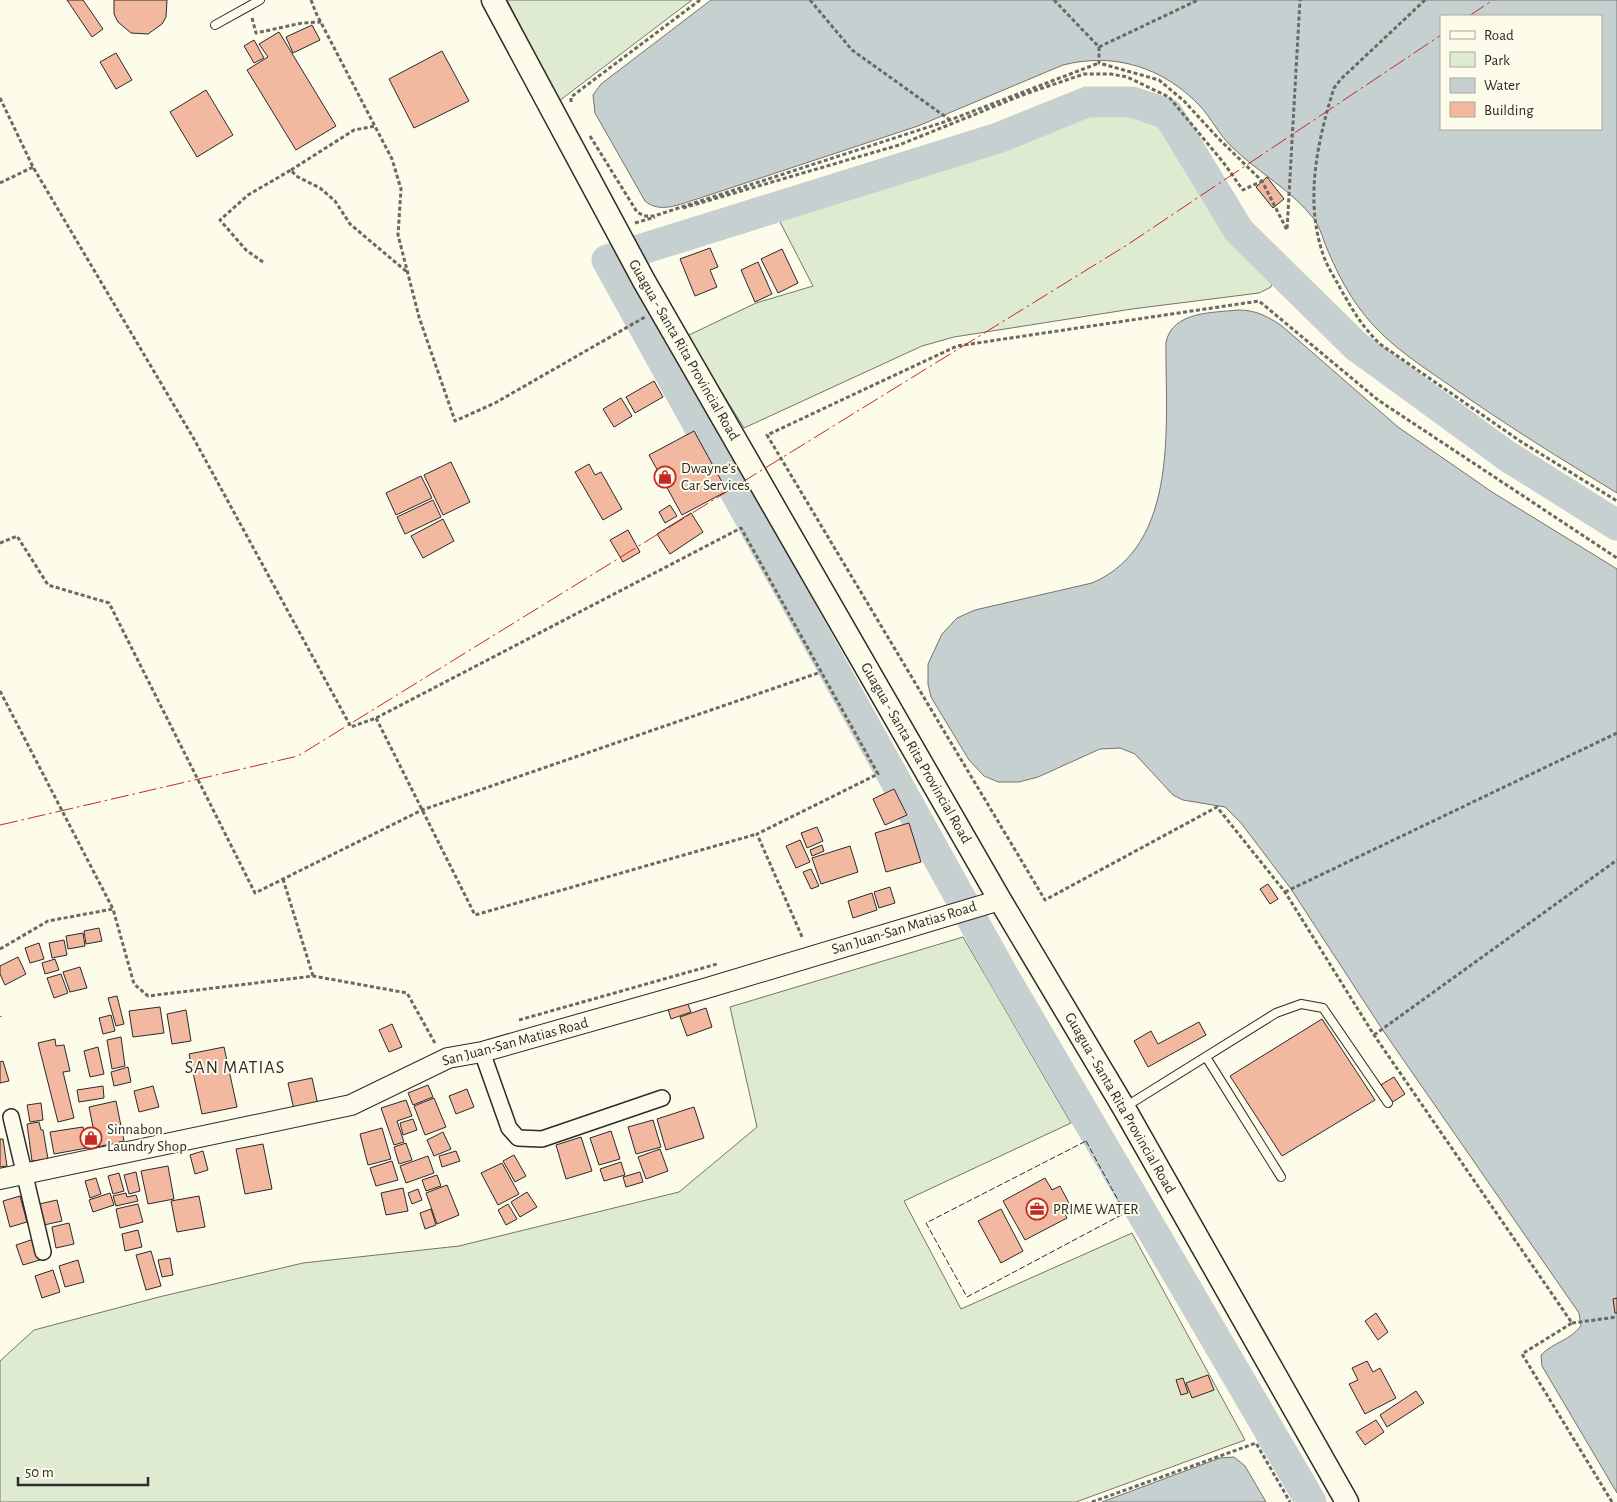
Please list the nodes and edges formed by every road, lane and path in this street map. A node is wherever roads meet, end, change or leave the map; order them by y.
1 (260, 0) edge
2 (312, 0) edge
3 (493, 0) edge
4 (700, 0) edge
5 (810, 0) edge
6 (1054, 0) edge
7 (1198, 0) edge
8 (1300, 0) edge
9 (1425, 0) edge
10 (250, 11) dead end
11 (321, 22) junction
12 (215, 25) dead end
13 (1099, 47) junction
14 (1099, 63) junction
15 (0, 98) edge
16 (572, 106) dead end
17 (950, 120) junction
18 (375, 126) junction
19 (587, 131) dead end
20 (32, 167) junction
21 (291, 170) junction
22 (1262, 181) junction
23 (0, 183) edge
24 (619, 236) junction
25 (263, 262) dead end
26 (408, 273) junction
27 (660, 308) junction
28 (1617, 501) edge
29 (0, 543) edge
30 (1617, 558) edge
31 (821, 672) junction
32 (0, 691) edge
33 (376, 718) junction
34 (1617, 733) edge
35 (422, 810) junction
36 (757, 834) junction
37 (1617, 860) edge
38 (283, 879) junction
39 (1285, 892) junction
40 (991, 902) junction
41 (113, 909) junction
42 (794, 942) dead end
43 (0, 949) edge
44 (719, 963) dead end
45 (313, 976) junction
46 (513, 1022) dead end
47 (1374, 1035) junction
48 (438, 1047) dead end
49 (482, 1052) junction
50 (1206, 1057) junction
51 (662, 1098) dead end
52 (1388, 1103) dead end
53 (1124, 1108) junction
54 (11, 1116) dead end
55 (25, 1174) junction
56 (1281, 1177) dead end
57 (0, 1180) edge
58 (42, 1252) dead end
59 (1617, 1317) edge
60 (1572, 1324) junction
61 (1092, 1502) edge
62 (1290, 1502) edge
63 (1347, 1502) edge
64 (1612, 1502) edge

1 - 12 lane
2 - 11 path
3 - 24 main road, Guagua - Santa Rita Provincial Road
4 - 16 path
5 - 17 path
6 - 13 path
7 - 13 path
8 - 22 path
9 - 28 path
10 - 11 path
11 - 18 path
13 - 14 path
14 - 17 path
14 - 22 path
15 - 20 path
17 - 19 path
18 - 21 path
18 - 26 path
20 - 23 path
20 - 33 path
21 - 25 path
21 - 26 path
22 - 24 path
24 - 27 main road, Guagua - Santa Rita Provincial Road
26 - 27 path
27 - 40 main road, Guagua - Santa Rita Provincial Road
29 - 38 path
30 - 39 path
31 - 33 path
31 - 35 path
31 - 36 path
32 - 41 path
33 - 35 path
34 - 39 path
35 - 36 path
35 - 38 path
36 - 42 path
37 - 47 path
38 - 45 path
39 - 47 path
40 - 49 street, San Juan-San Matias Road
40 - 53 main road, Guagua - Santa Rita Provincial Road
41 - 43 path
41 - 45 path
44 - 46 path
45 - 48 path
47 - 60 path
49 - 51 street
49 - 55 street, San Juan-San Matias Road
50 - 52 lane
50 - 53 lane
50 - 56 lane
53 - 63 main road, Guagua - Santa Rita Provincial Road
54 - 55 street
55 - 57 street, San Juan-San Matias Road
55 - 58 street
59 - 60 path
60 - 64 path
61 - 62 path

